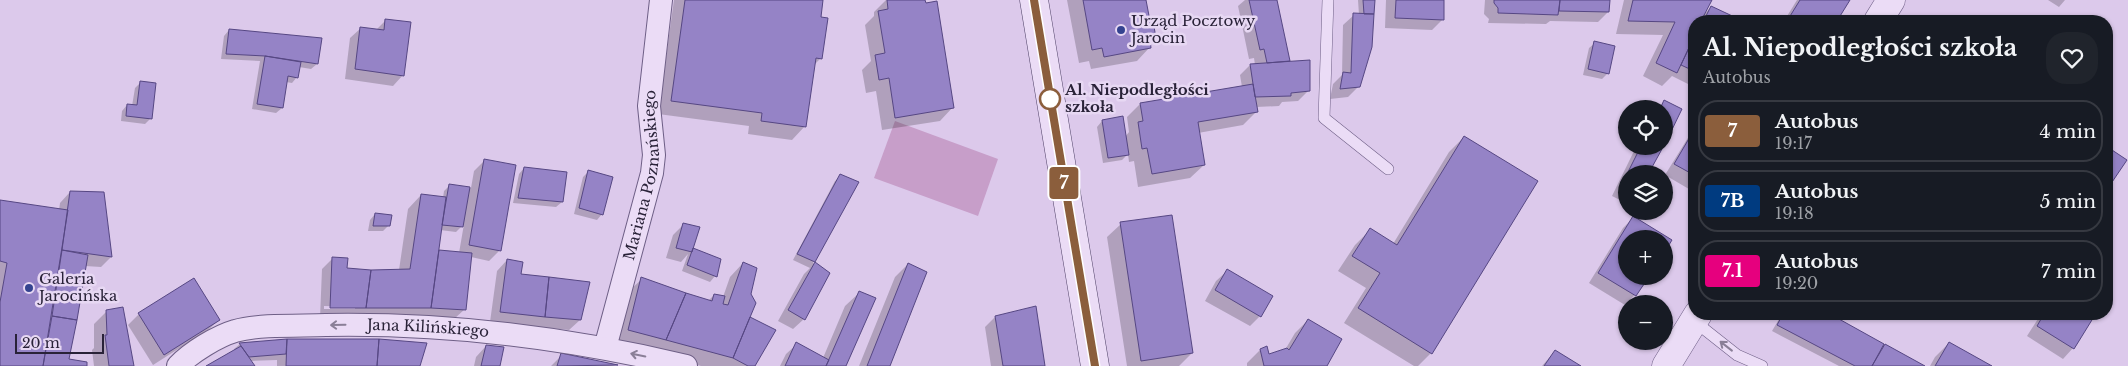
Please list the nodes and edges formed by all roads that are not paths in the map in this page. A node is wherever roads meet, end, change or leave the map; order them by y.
1 (661, 0) edge
2 (1034, 0) edge
3 (1328, 0) edge
4 (1891, 0) edge
5 (1882, 15) edge
6 (1388, 169) dead end
7 (1694, 320) edge
8 (1699, 320) edge
9 (605, 348) junction
10 (178, 366) edge
11 (686, 366) edge
12 (1095, 366) edge
13 (1666, 366) edge
14 (1762, 366) edge

1 - 9 street, Mariana Poznańskiego
2 - 12 main road
3 - 6 lane
4 - 5 main road
7 - 13 main road
14 -> 8 lane
9 -> 10 street, Jana Kilińskiego
11 -> 9 street, Jana Kilińskiego

